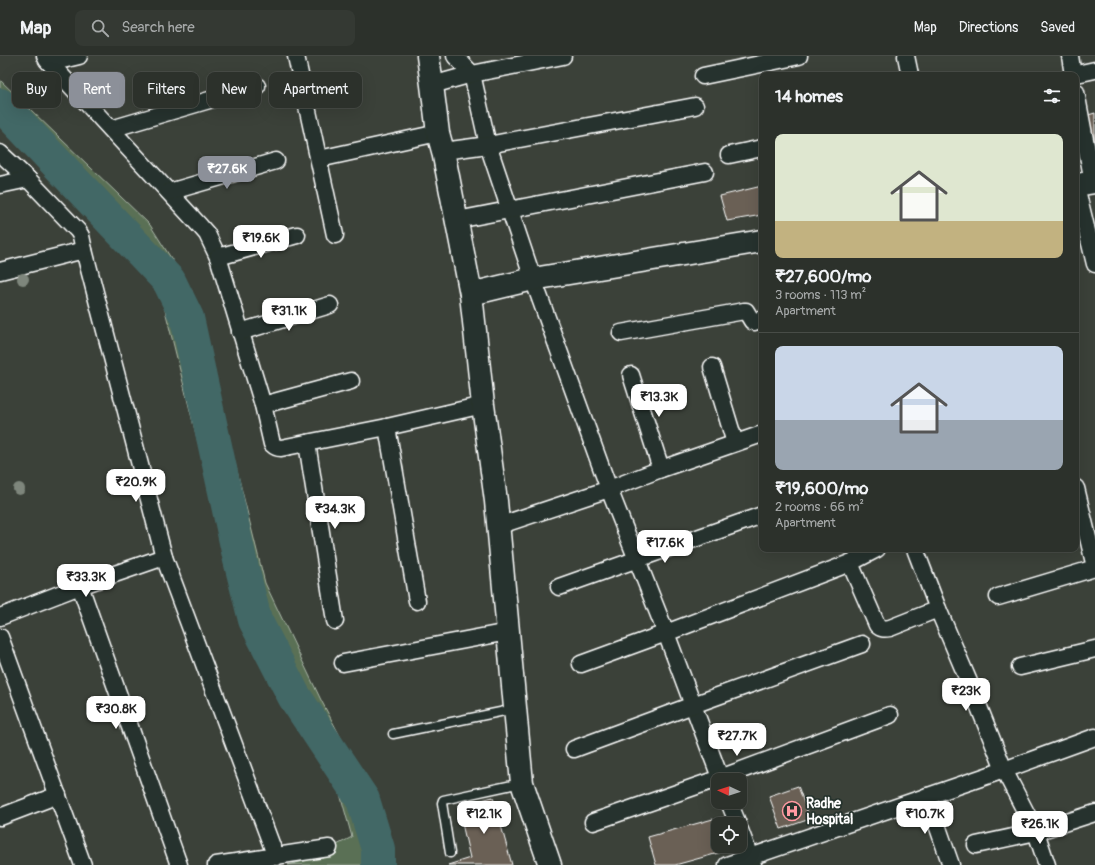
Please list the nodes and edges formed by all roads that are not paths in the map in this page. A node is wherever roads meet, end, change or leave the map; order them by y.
1 (79, 56) edge
2 (296, 56) edge
3 (428, 56) edge
4 (455, 56) edge
5 (564, 56) edge
6 (799, 56) edge
7 (906, 56) edge
8 (1070, 56) edge
9 (48, 60) edge
10 (1095, 70) edge
11 (909, 72) edge
12 (1073, 72) edge
13 (472, 74) junction
14 (1079, 74) edge
15 (703, 76) dead end
16 (432, 85) junction
17 (207, 101) edge
18 (695, 106) dead end
19 (1079, 123) edge
20 (111, 129) junction
21 (441, 142) junction
22 (488, 145) junction
23 (759, 149) edge
24 (0, 153) edge
25 (729, 155) dead end
26 (319, 159) junction
27 (276, 161) dead end
28 (705, 172) dead end
29 (28, 179) junction
30 (1085, 184) edge
31 (0, 185) edge
32 (169, 192) junction
33 (510, 210) junction
34 (457, 220) junction
35 (297, 235) dead end
36 (336, 235) dead end
37 (759, 241) edge
38 (84, 250) junction
39 (218, 257) junction
40 (1095, 264) edge
41 (0, 271) edge
42 (533, 279) junction
43 (471, 294) junction
44 (330, 305) dead end
45 (759, 321) edge
46 (240, 332) junction
47 (621, 334) dead end
48 (712, 367) dead end
49 (631, 375) dead end
50 (351, 381) dead end
51 (264, 405) junction
52 (483, 405) junction
53 (387, 427) junction
54 (759, 435) edge
55 (307, 443) junction
56 (735, 443) junction
57 (660, 469) junction
58 (609, 489) junction
59 (1079, 503) edge
60 (759, 516) edge
61 (498, 526) junction
62 (871, 552) edge
63 (916, 552) edge
64 (164, 556) junction
65 (636, 560) junction
66 (850, 562) junction
67 (1095, 568) edge
68 (80, 586) junction
69 (559, 587) dead end
70 (998, 597) dead end
71 (417, 601) dead end
72 (938, 609) junction
73 (0, 617) edge
74 (335, 621) dead end
75 (508, 632) junction
76 (666, 633) junction
77 (0, 637) edge
78 (862, 644) dead end
79 (1095, 649) edge
80 (343, 663) dead end
81 (581, 664) dead end
82 (1020, 667) dead end
83 (693, 705) junction
84 (515, 709) junction
85 (890, 715) dead end
86 (392, 734) dead end
87 (1095, 737) edge
88 (574, 749) dead end
89 (1004, 770) junction
90 (718, 773) edge
91 (736, 773) edge
92 (711, 782) edge
93 (522, 783) junction
94 (58, 795) junction
95 (926, 796) junction
96 (1095, 813) edge
97 (0, 817) edge
98 (593, 822) dead end
99 (1036, 832) junction
100 (976, 845) dead end
101 (329, 848) dead end
102 (747, 848) edge
103 (450, 853) dead end
104 (276, 857) junction
105 (752, 861) edge
106 (83, 865) edge
107 (179, 865) edge
108 (216, 865) edge
109 (550, 865) edge
110 (727, 865) edge
111 (951, 865) edge
112 (1047, 865) edge

1 - 9 street
2 - 26 street
3 - 16 street
4 - 13 street
5 - 13 street
6 - 15 street
7 - 11 street
8 - 12 street
9 - 20 street
10 - 14 street
13 - 16 street
13 - 22 street
16 - 21 street
17 - 20 street
18 - 22 street
19 - 30 street
20 - 32 street
21 - 22 street
21 - 26 street
21 - 34 street
22 - 33 street
23 - 25 street
24 - 29 street
26 - 36 street
27 - 32 street
28 - 33 street
29 - 31 street
29 - 38 street
30 - 40 street
32 - 39 street
33 - 34 street
33 - 42 street
34 - 43 street
35 - 39 street
37 - 42 street
38 - 41 street
38 - 64 street
39 - 46 street
42 - 43 street
42 - 58 street
43 - 52 street
44 - 46 street
45 - 47 street
46 - 51 street
48 - 56 street
49 - 57 street
50 - 51 street
51 - 55 street
52 - 53 street
52 - 61 street
53 - 55 street
53 - 71 street
54 - 56 street
55 - 74 street
56 - 57 street
57 - 58 street
58 - 61 street
58 - 65 street
59 - 67 street
60 - 65 street
61 - 75 street
62 - 66 street
63 - 72 street
64 - 68 street
64 - 104 street
65 - 69 street
65 - 76 street
66 - 72 street
66 - 76 street
67 - 70 street
68 - 73 street
68 - 107 street
72 - 89 street
75 - 80 street
75 - 84 street
76 - 81 street
76 - 83 street
77 - 94 street
78 - 83 street
79 - 82 street
83 - 88 street
83 - 90 street
84 - 86 lane
84 - 93 street
85 - 91 street
87 - 89 street
89 - 95 street
89 - 99 street
92 - 98 street
93 - 103 lane
93 - 109 street
94 - 97 street
94 - 106 street
95 - 105 street
95 - 111 street
96 - 99 street
99 - 100 street
99 - 112 street
101 - 104 street
102 - 105 street
104 - 108 street
105 - 110 street

